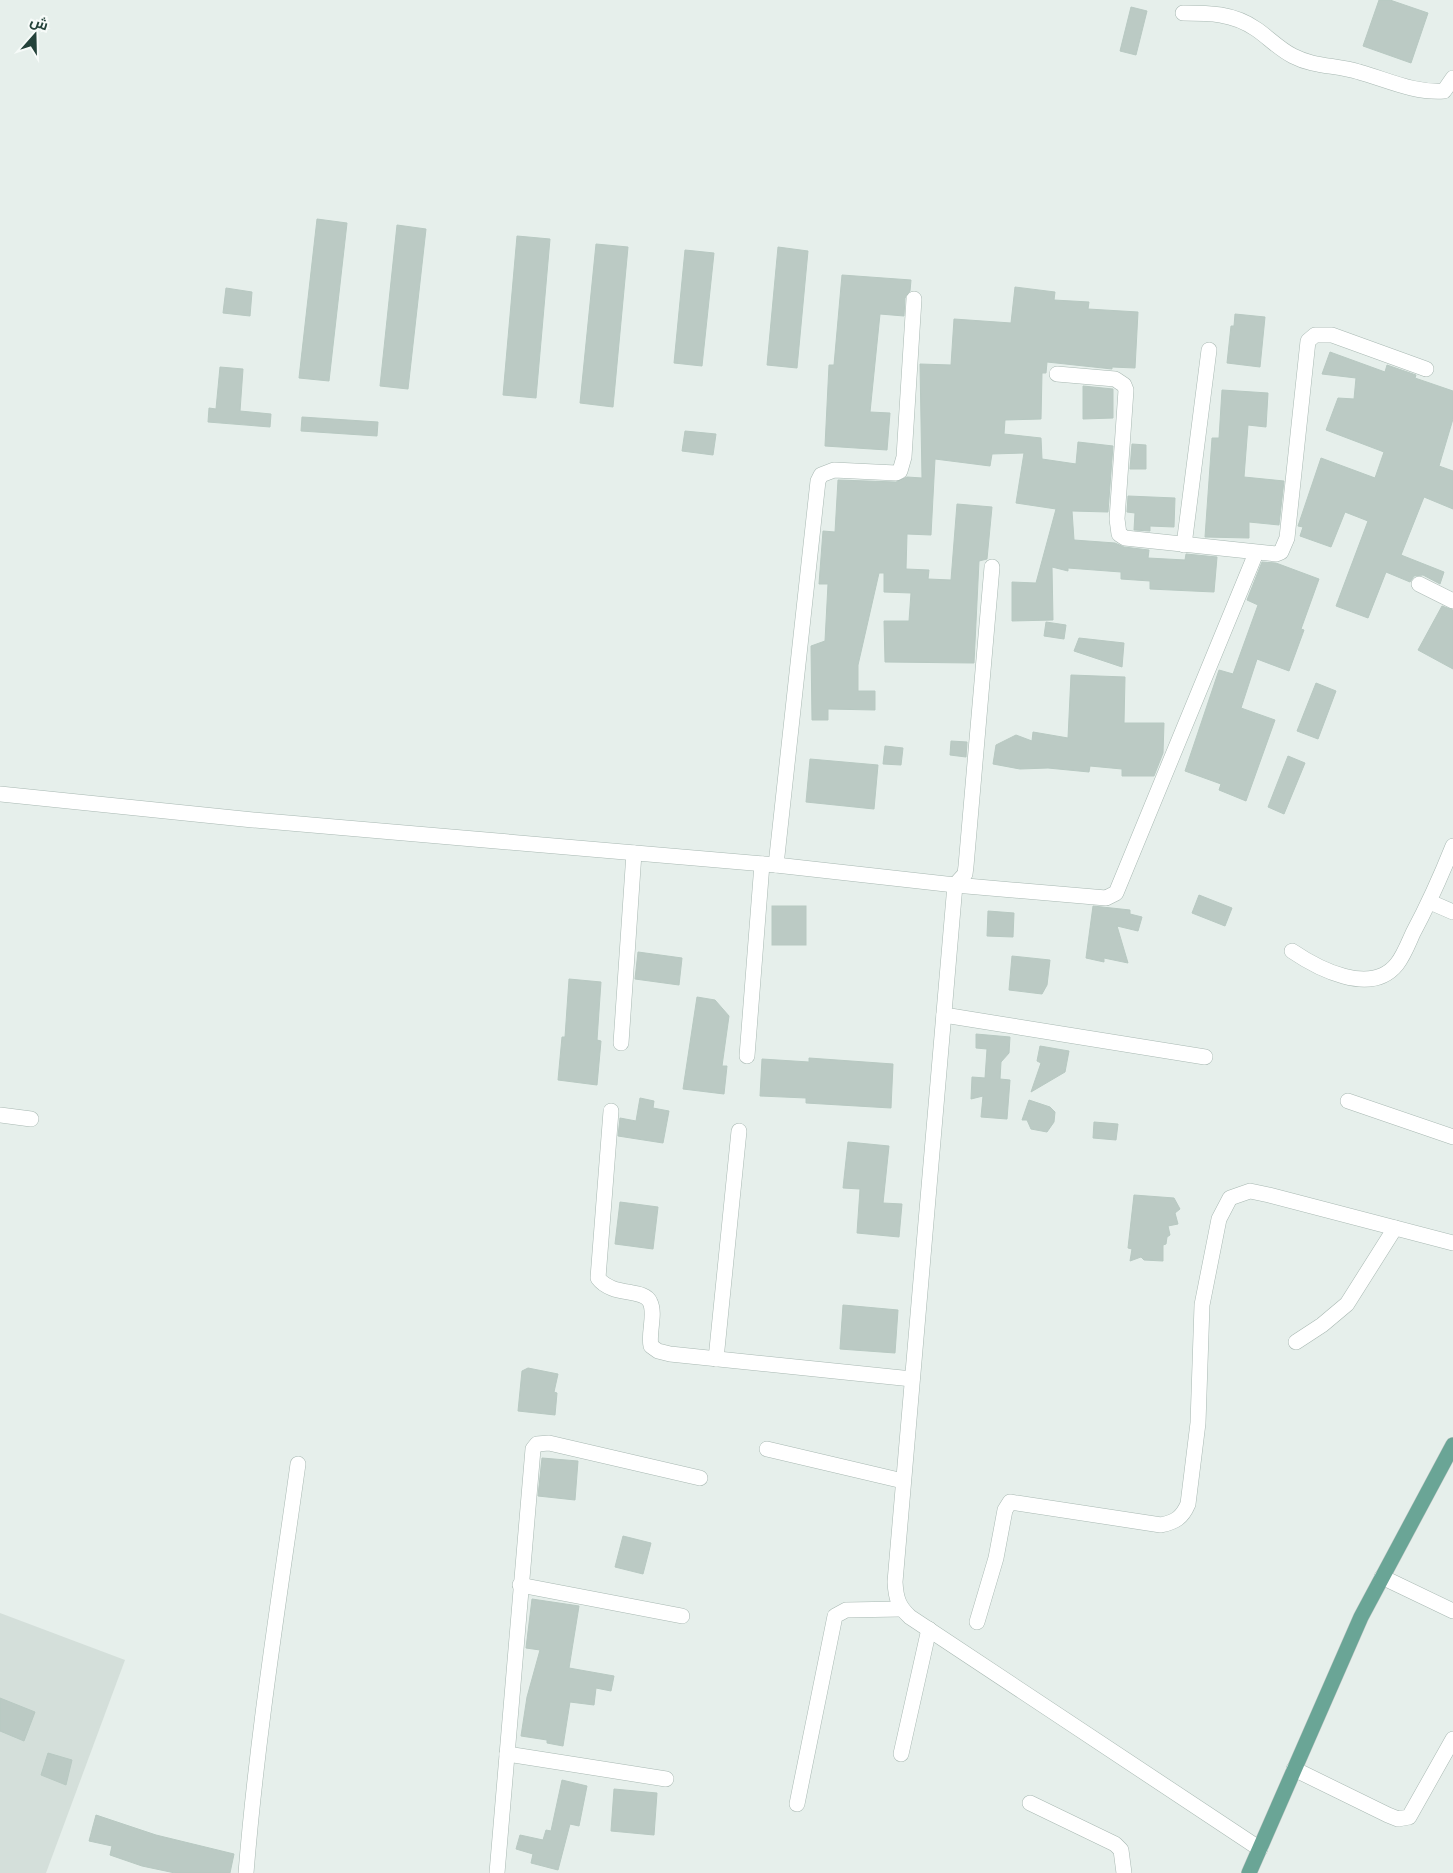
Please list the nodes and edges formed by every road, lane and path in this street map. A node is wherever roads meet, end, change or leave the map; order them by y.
1 (1183, 13) dead end
2 (1453, 78) edge
3 (914, 299) dead end
4 (1209, 350) dead end
5 (1426, 369) dead end
6 (1057, 374) dead end
7 (1184, 544) junction
8 (1256, 553) junction
9 (992, 567) dead end
10 (1419, 584) dead end
11 (1453, 602) edge
12 (0, 794) edge
13 (1453, 846) edge
14 (634, 853) junction
15 (769, 865) junction
16 (955, 885) junction
17 (1430, 902) junction
18 (1453, 912) edge
19 (1292, 951) dead end
20 (944, 1015) junction
21 (621, 1044) dead end
22 (747, 1056) dead end
23 (1205, 1057) dead end
24 (1348, 1101) dead end
25 (611, 1111) dead end
26 (0, 1115) edge
27 (31, 1118) dead end
28 (740, 1131) dead end
29 (1453, 1137) edge
30 (1395, 1228) junction
31 (1453, 1243) edge
32 (1296, 1342) dead end
33 (716, 1359) junction
34 (912, 1379) junction
35 (1453, 1445) edge
36 (767, 1449) dead end
37 (298, 1464) dead end
38 (700, 1478) dead end
39 (903, 1481) junction
40 (1382, 1577) junction
41 (520, 1586) junction
42 (901, 1609) junction
43 (1453, 1611) edge
44 (682, 1616) dead end
45 (977, 1622) dead end
46 (929, 1629) junction
47 (1453, 1739) edge
48 (507, 1754) junction
49 (901, 1754) dead end
50 (1294, 1769) junction
51 (666, 1779) dead end
52 (1030, 1803) dead end
53 (797, 1804) dead end
54 (1260, 1849) junction
55 (246, 1873) edge
56 (497, 1873) edge
57 (1124, 1873) edge
58 (1249, 1873) edge

1 - 2 street
3 - 15 street
4 - 7 street
5 - 8 street
6 - 7 street
7 - 8 street
8 - 16 street
9 - 16 street
10 - 11 street
12 - 14 street
13 - 17 street
14 - 15 street
14 - 21 street
15 - 16 street
15 - 22 street
16 - 20 street
17 - 18 street
17 - 19 street
20 - 23 street
20 - 34 street
24 - 29 street
25 - 33 street
26 - 27 street
28 - 33 street
30 - 31 street
30 - 32 street
30 - 45 street
33 - 34 street
34 - 39 street
35 - 40 main road
36 - 39 street
37 - 55 street
38 - 41 street
39 - 42 street
40 - 43 street
40 - 50 main road
41 - 44 street
41 - 48 street
42 - 46 street
42 - 53 street
46 - 49 street
46 - 54 street
47 - 50 street
48 - 51 street
48 - 56 street
50 - 54 main road
52 - 57 street
54 - 58 main road

